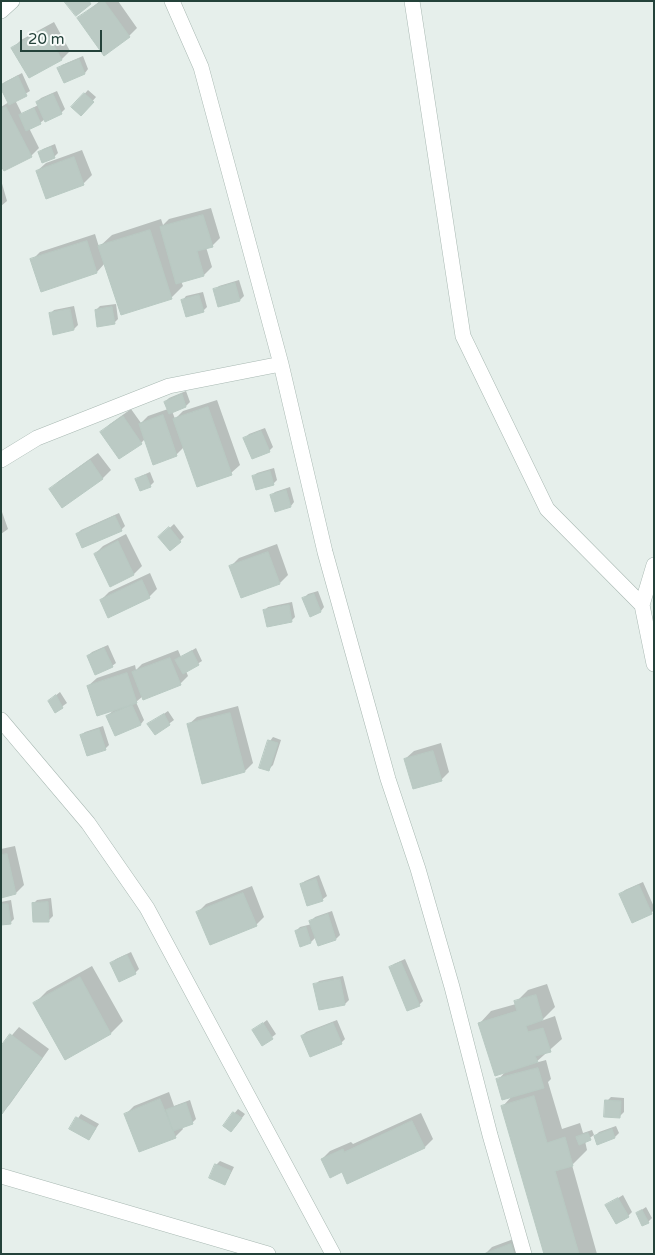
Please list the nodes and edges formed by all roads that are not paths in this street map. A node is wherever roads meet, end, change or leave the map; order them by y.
1 (12, 1) edge
2 (172, 1) edge
3 (412, 1) edge
4 (1, 11) edge
5 (281, 364) junction
6 (1, 460) edge
7 (654, 565) edge
8 (642, 605) junction
9 (654, 664) edge
10 (1, 720) edge
11 (1, 1176) edge
12 (268, 1254) edge
13 (333, 1254) edge
14 (524, 1254) edge

1 - 4 street
2 - 5 street
3 - 8 street
5 - 6 street
5 - 14 street
7 - 8 street
8 - 9 street
10 - 13 street
11 - 12 street

